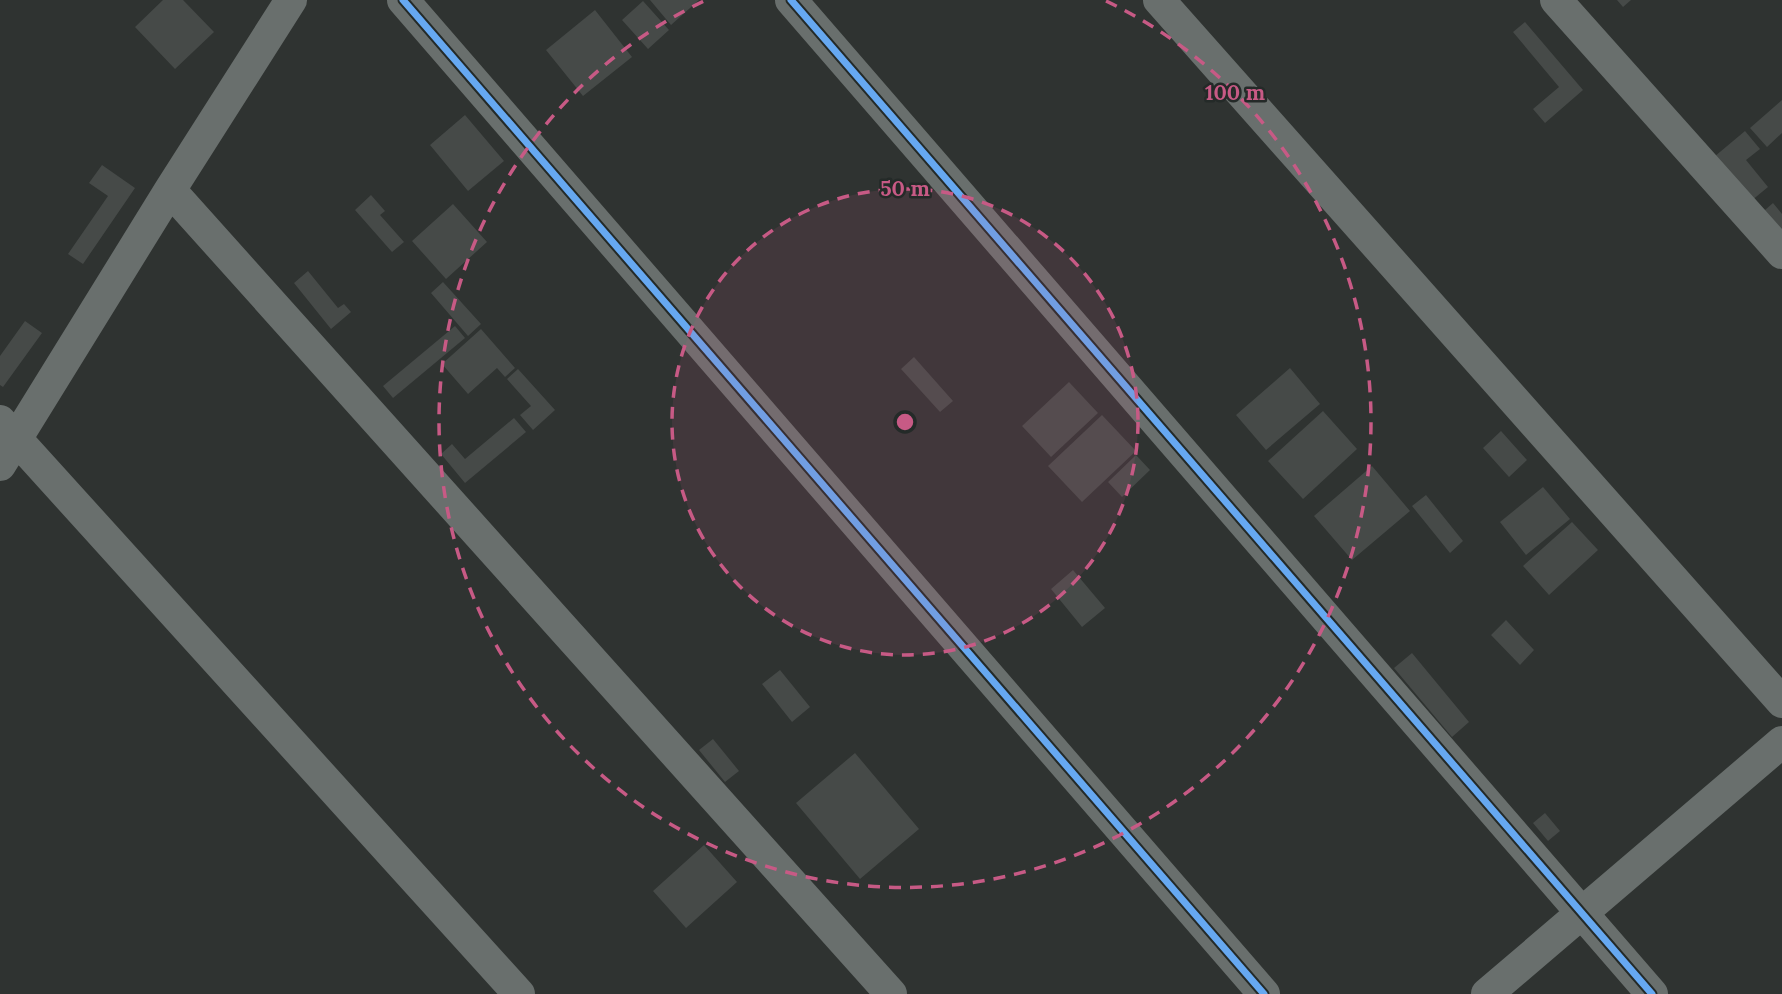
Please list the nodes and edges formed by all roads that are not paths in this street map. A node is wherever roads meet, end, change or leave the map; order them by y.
1 (291, 0) edge
2 (402, 0) edge
3 (791, 0) edge
4 (1158, 0) edge
5 (1556, 0) edge
6 (170, 190) junction
7 (1782, 253) edge
8 (5, 442) edge
9 (1782, 702) edge
10 (1782, 742) edge
11 (1582, 914) junction
12 (519, 994) edge
13 (891, 994) edge
14 (1264, 994) edge
15 (1487, 994) edge
16 (1652, 994) edge

1 - 6 street
2 - 14 street
3 - 11 street
4 - 9 street
5 - 7 street
6 - 8 street
6 - 13 street
8 - 12 street
10 - 11 street
11 - 15 street
11 - 16 street

